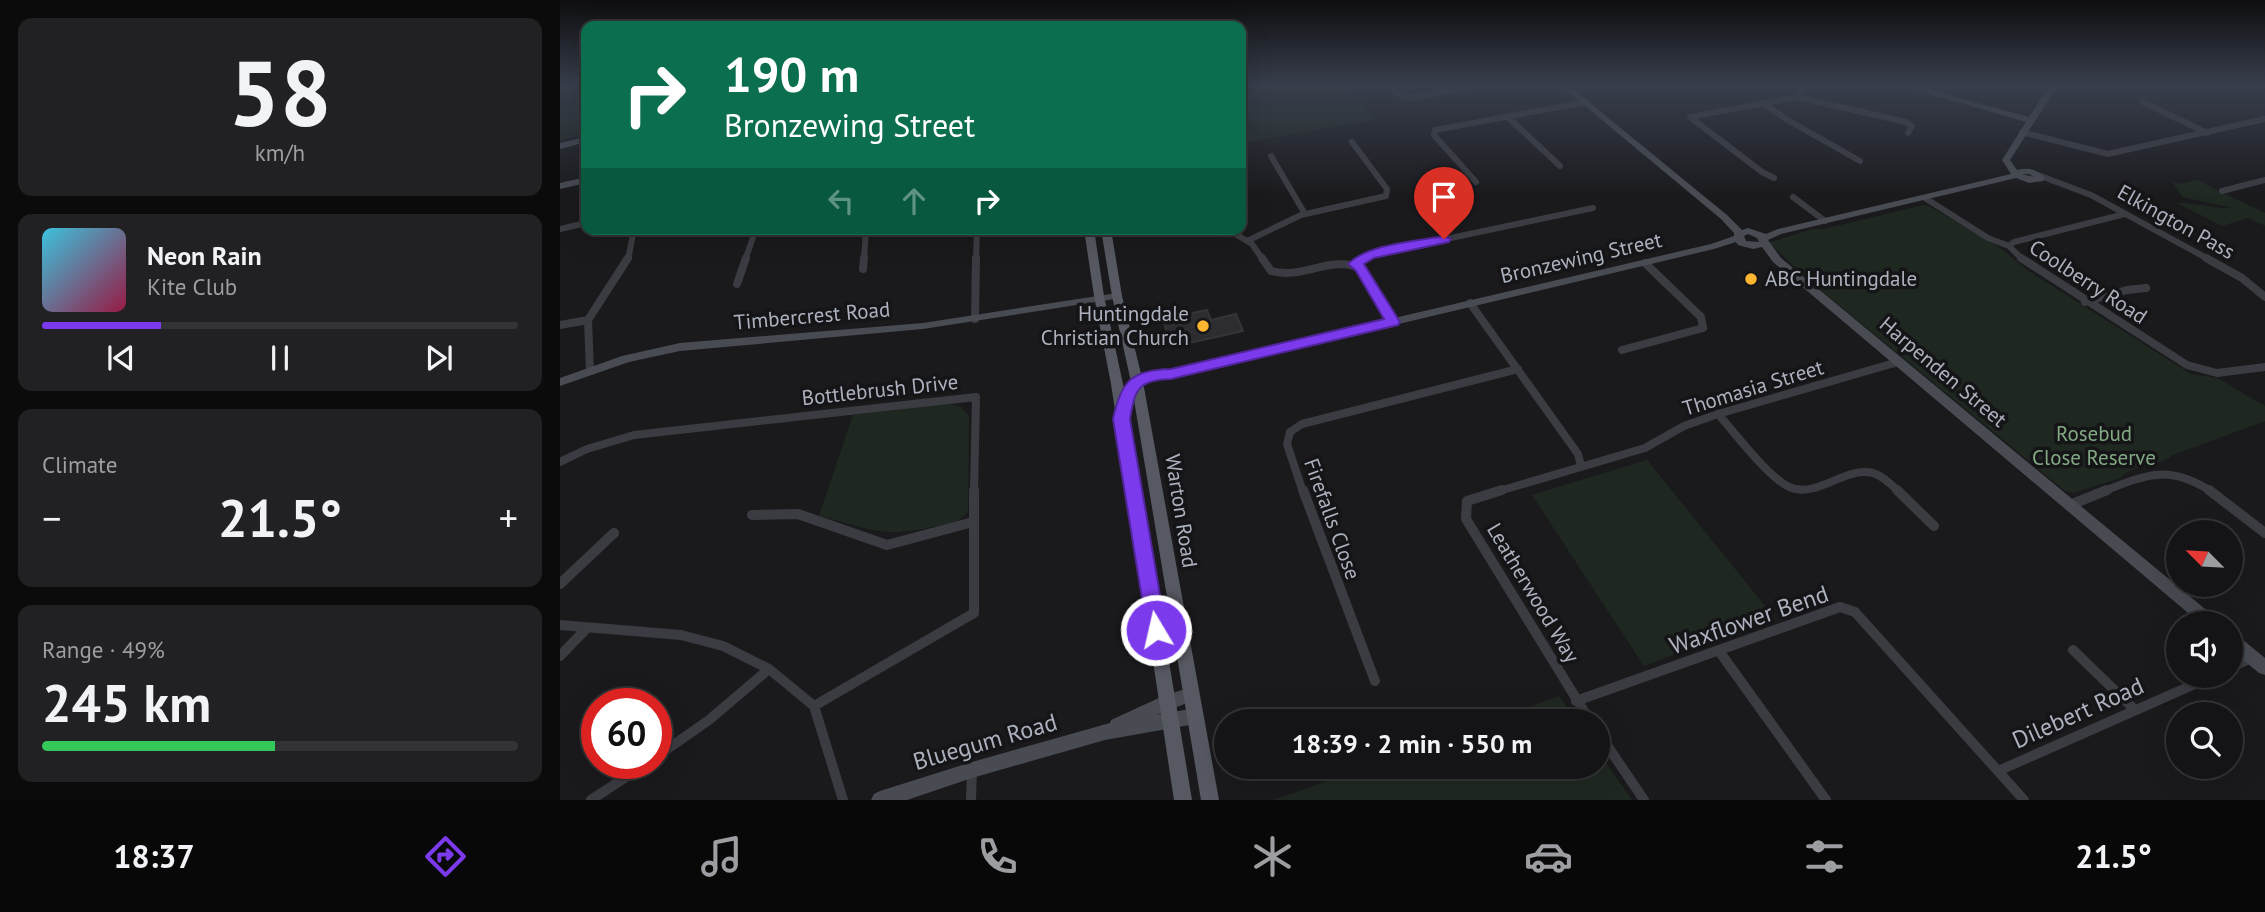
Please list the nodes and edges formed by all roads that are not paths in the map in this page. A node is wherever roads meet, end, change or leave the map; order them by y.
1 (1473, 122) edge
2 (1515, 122) edge
3 (1610, 122) edge
4 (1697, 122) edge
5 (1790, 122) edge
6 (1906, 122) edge
7 (2028, 122) edge
8 (2185, 122) edge
9 (2251, 122) edge
10 (1908, 133) dead end
11 (2207, 133) junction
12 (2022, 134) junction
13 (581, 141) edge
14 (1352, 142) dead end
15 (560, 146) edge
16 (1271, 156) dead end
17 (1860, 161) dead end
18 (1560, 166) dead end
19 (2027, 176) junction
20 (1774, 178) dead end
21 (581, 180) edge
22 (2265, 180) edge
23 (1476, 182) dead end
24 (560, 185) edge
25 (2222, 191) dead end
26 (1793, 197) dead end
27 (1925, 198) junction
28 (1593, 208) dead end
29 (1305, 214) junction
30 (2125, 214) junction
31 (1724, 217) joint
32 (1825, 221) junction
33 (581, 224) edge
34 (560, 229) edge
35 (633, 235) edge
36 (754, 235) edge
37 (866, 235) edge
38 (977, 235) edge
39 (1090, 235) edge
40 (1107, 235) edge
41 (1237, 235) edge
42 (1752, 236) junction
43 (1247, 241) junction
44 (1714, 246) junction
45 (1750, 246) junction
46 (2009, 246) junction
47 (1777, 260) junction
48 (1645, 262) junction
49 (1355, 264) junction
50 (863, 269) dead end
51 (737, 284) dead end
52 (2146, 288) dead end
53 (1117, 293) junction
54 (1099, 297) junction
55 (2265, 297) edge
56 (2085, 302) junction
57 (1471, 303) junction
58 (975, 319) junction
59 (589, 320) junction
60 (1393, 322) junction
61 (560, 324) edge
62 (1622, 350) dead end
63 (1898, 362) junction
64 (2265, 368) edge
65 (1518, 369) junction
66 (590, 371) junction
67 (1114, 373) junction
68 (560, 382) edge
69 (1137, 382) junction
70 (1718, 414) junction
71 (1121, 419) junction
72 (560, 462) edge
73 (1581, 466) junction
74 (2070, 505) junction
75 (752, 515) dead end
76 (972, 522) junction
77 (1934, 526) dead end
78 (614, 533) dead end
79 (2265, 533) edge
80 (560, 584) edge
81 (2197, 611) edge
82 (560, 625) edge
83 (587, 628) junction
84 (2073, 650) dead end
85 (2243, 650) edge
86 (1719, 652) junction
87 (560, 656) edge
88 (2259, 663) edge
89 (769, 669) junction
90 (1375, 681) dead end
91 (2185, 688) edge
92 (1191, 694) junction
93 (1576, 701) junction
94 (1167, 702) junction
95 (814, 706) junction
96 (1582, 709) edge
97 (2135, 710) junction
98 (1195, 716) junction
99 (1171, 722) junction
100 (1105, 732) junction
101 (672, 746) edge
102 (1610, 750) edge
103 (972, 770) junction
104 (1998, 771) junction
105 (623, 779) edge
106 (591, 800) edge
107 (843, 800) edge
108 (880, 800) edge
109 (971, 800) edge
110 (1183, 800) edge
111 (1210, 800) edge
112 (1644, 800) edge
113 (1826, 800) edge
114 (2024, 800) edge

1 - 23 street
2 - 18 street
3 - 31 street, Harpenden Street
4 - 20 street
5 - 17 street
6 - 10 street
7 - 12 street
8 - 11 street
9 - 11 street
11 - 12 street
12 - 19 street
13 - 15 street
14 - 29 street
16 - 29 street
19 - 27 street, Bronzewing Street
19 - 30 street, Elkington Pass
21 - 24 street
22 - 25 street
26 - 32 street
27 - 32 street, Bronzewing Street
27 - 46 street
28 - 49 street
29 - 43 street
30 - 46 street, Coolberry Road
30 - 55 street, Elkington Pass
31 - 42 street, Harpenden Street
32 - 42 street, Bronzewing Street
33 - 34 street
35 - 59 street
36 - 51 street
37 - 50 street
38 - 58 street
39 - 54 main road, Warton Road
40 - 53 main road, Warton Road
41 - 43 street
42 - 44 street, Bronzewing Street
42 - 45 street, Harpenden Street
42 - 45 street
42 - 47 street, Harpenden Street
43 - 49 street
44 - 45 street, Bronzewing Street
44 - 48 street, Bronzewing Street
45 - 47 street, Harpenden Street
46 - 56 street, Coolberry Road
47 - 63 street, Harpenden Street
48 - 57 street, Bronzewing Street
48 - 62 street
49 - 60 street
52 - 56 street
53 - 54 street, Timbercrest Road
53 - 69 main road, Warton Road
54 - 58 street, Timbercrest Road
54 - 67 main road, Warton Road
56 - 64 street, Coolberry Road
57 - 60 street, Bronzewing Street
57 - 65 street
58 - 66 street, Timbercrest Road
59 - 61 street
59 - 66 street
60 - 69 street, Bronzewing Street
63 - 70 street, Thomasia Street
63 - 74 street, Harpenden Street
65 - 73 street
65 - 90 street, Firefalls Close
66 - 68 street, Timbercrest Road
67 - 69 street
67 - 71 main road, Warton Road
69 - 71 street
69 - 92 main road, Warton Road
70 - 73 street, Thomasia Street
70 - 77 street
71 - 94 main road, Warton Road
72 - 76 street, Bottlebrush Drive
73 - 93 street, Leatherwood Way
74 - 79 street
74 - 81 street, Harpenden Street
75 - 76 street
76 - 95 street, Bottlebrush Drive
78 - 80 street
82 - 83 street
83 - 87 street
83 - 89 street
84 - 97 street
85 - 88 street
86 - 93 street, Waxflower Bend
86 - 104 street, Waxflower Bend
86 - 113 street
89 - 95 street
89 - 101 street
91 - 97 street, Dilebert Road
92 - 94 street, Bluegum Road
92 - 98 main road, Warton Road
93 - 96 street, Leatherwood Way
94 - 99 main road, Warton Road
94 - 100 street, Bluegum Road
95 - 107 street
97 - 104 street, Dilebert Road
98 - 99 street, Bluegum Road
98 - 111 main road, Warton Road
99 - 100 street, Bluegum Road
99 - 110 main road, Warton Road
100 - 103 street, Bluegum Road
102 - 112 street
103 - 108 street, Bluegum Road
103 - 109 street
104 - 114 street, Waxflower Bend
105 - 106 street

